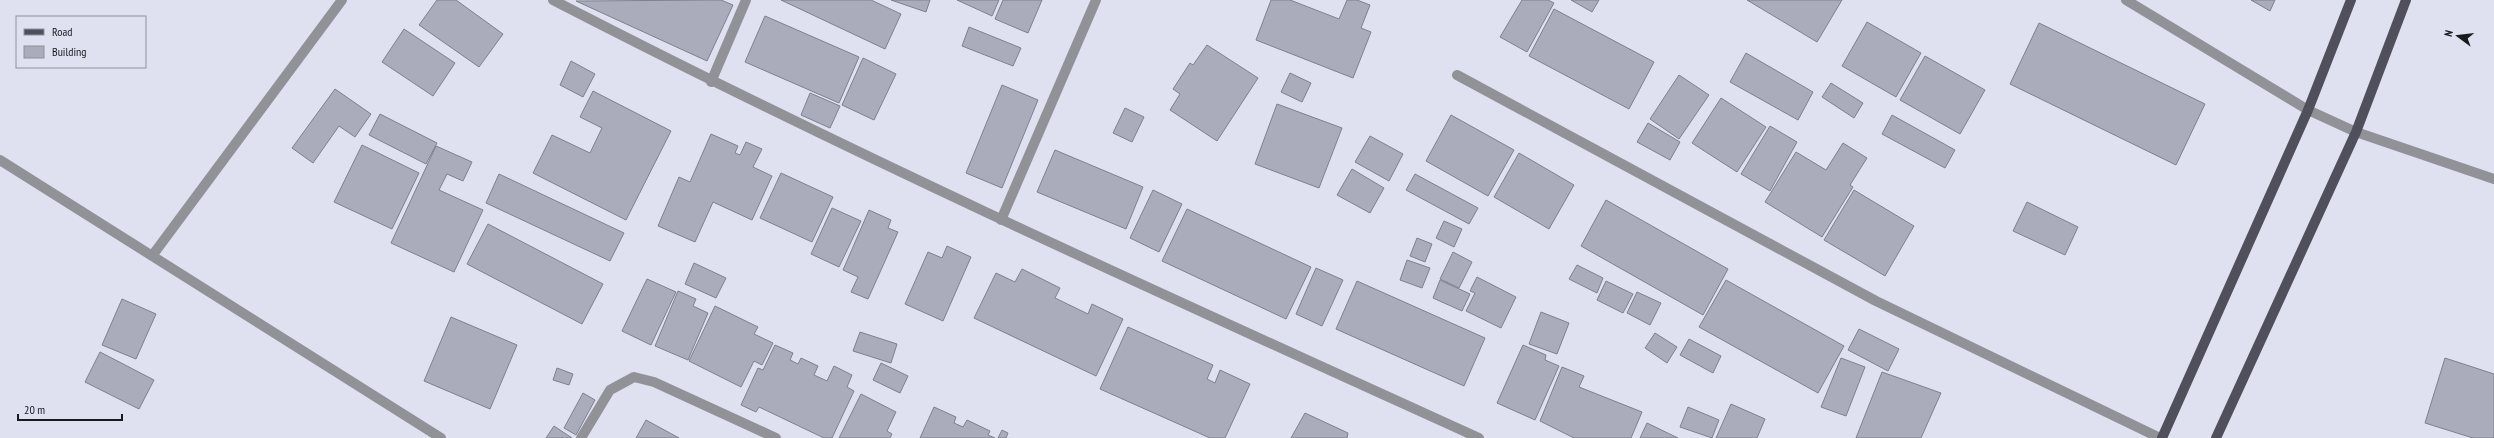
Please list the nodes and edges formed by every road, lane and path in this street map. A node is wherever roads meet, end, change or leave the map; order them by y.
1 (342, 0) edge
2 (553, 0) edge
3 (746, 0) edge
4 (1096, 0) edge
5 (2126, 0) edge
6 (2351, 0) edge
7 (2406, 0) edge
8 (1457, 75) dead end
9 (711, 82) junction
10 (2308, 110) junction
11 (2356, 132) junction
12 (0, 160) edge
13 (2494, 179) edge
14 (1001, 220) junction
15 (152, 256) junction
16 (441, 438) edge
17 (581, 438) edge
18 (776, 438) edge
19 (1479, 438) edge
20 (2161, 438) edge
21 (2216, 438) edge

1 - 15 street
2 - 9 street
3 - 9 street
4 - 14 street
5 - 10 street
6 - 10 main road
7 - 11 main road
8 - 20 street
9 - 14 street
10 - 11 street
10 - 20 main road
11 - 13 street
11 - 21 main road
12 - 15 street
14 - 19 street
15 - 16 street
17 - 18 street

